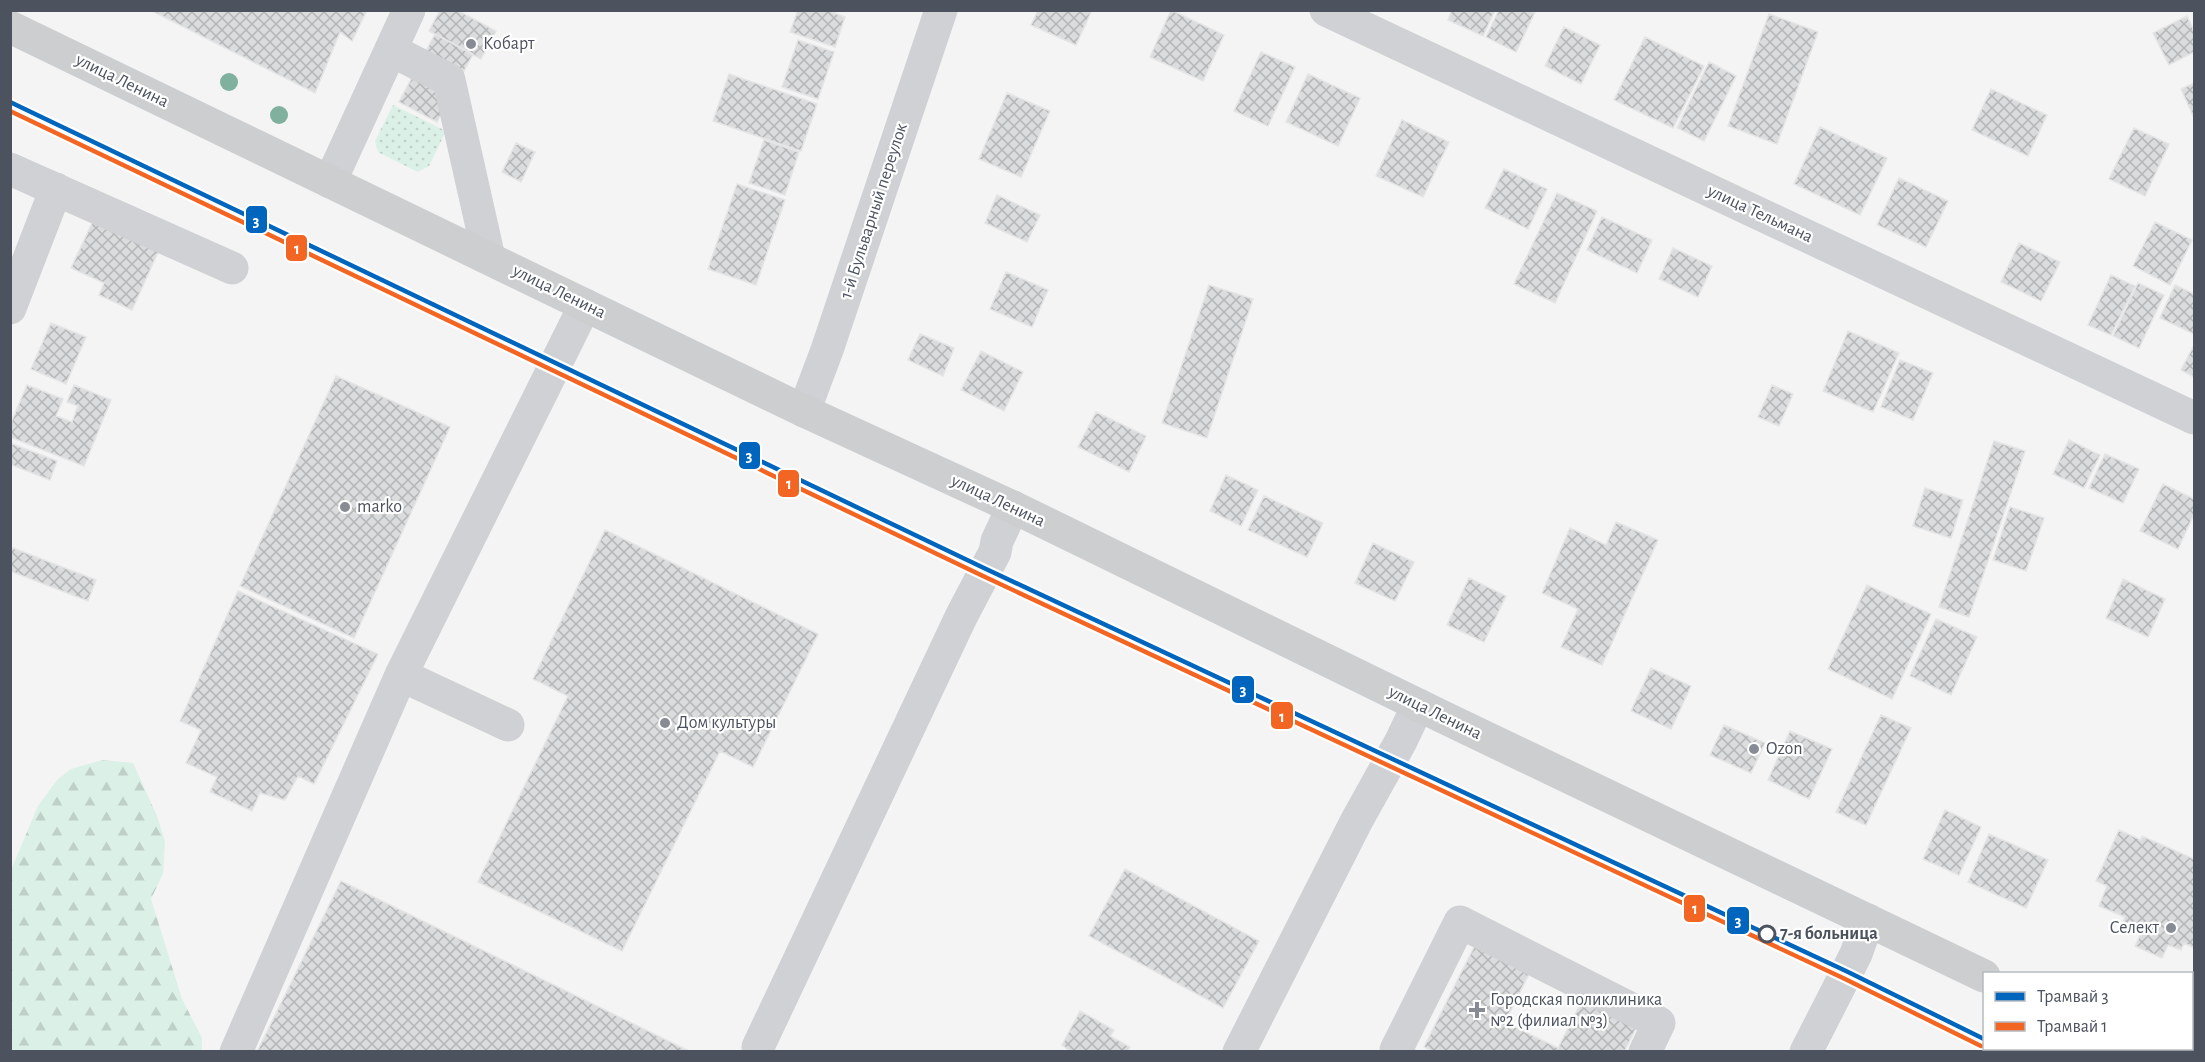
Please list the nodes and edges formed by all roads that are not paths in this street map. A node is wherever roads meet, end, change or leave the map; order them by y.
1 (409, 10) edge
2 (941, 10) edge
3 (1326, 10) edge
4 (10, 27) edge
5 (391, 50) junction
6 (10, 169) edge
7 (330, 182) junction
8 (56, 189) junction
9 (489, 258) junction
10 (232, 268) dead end
11 (585, 305) junction
12 (10, 308) edge
13 (804, 411) junction
14 (2194, 418) edge
15 (1013, 507) junction
16 (401, 675) junction
17 (1418, 705) junction
18 (508, 725) dead end
19 (1868, 920) junction
20 (1983, 976) edge
21 (758, 1047) dead end
22 (236, 1052) edge
23 (1239, 1052) edge
24 (1399, 1052) edge
25 (1645, 1052) edge
26 (1806, 1052) edge

1 - 5 street
2 - 13 street, 1-й Бульварный переулок
3 - 14 street, улица Тельмана
4 - 7 main road, улица Ленина
5 - 7 street
5 - 9 street
6 - 8 street
7 - 9 main road, улица Ленина
8 - 10 street
8 - 12 street
9 - 11 main road, улица Ленина
11 - 13 main road, улица Ленина
11 - 16 street
13 - 15 main road, улица Ленина
15 - 17 main road, улица Ленина
15 - 21 street
16 - 18 street
16 - 22 street
17 - 19 main road, улица Ленина
17 - 23 street
19 - 20 main road, улица Ленина
19 - 26 street
24 - 25 street

